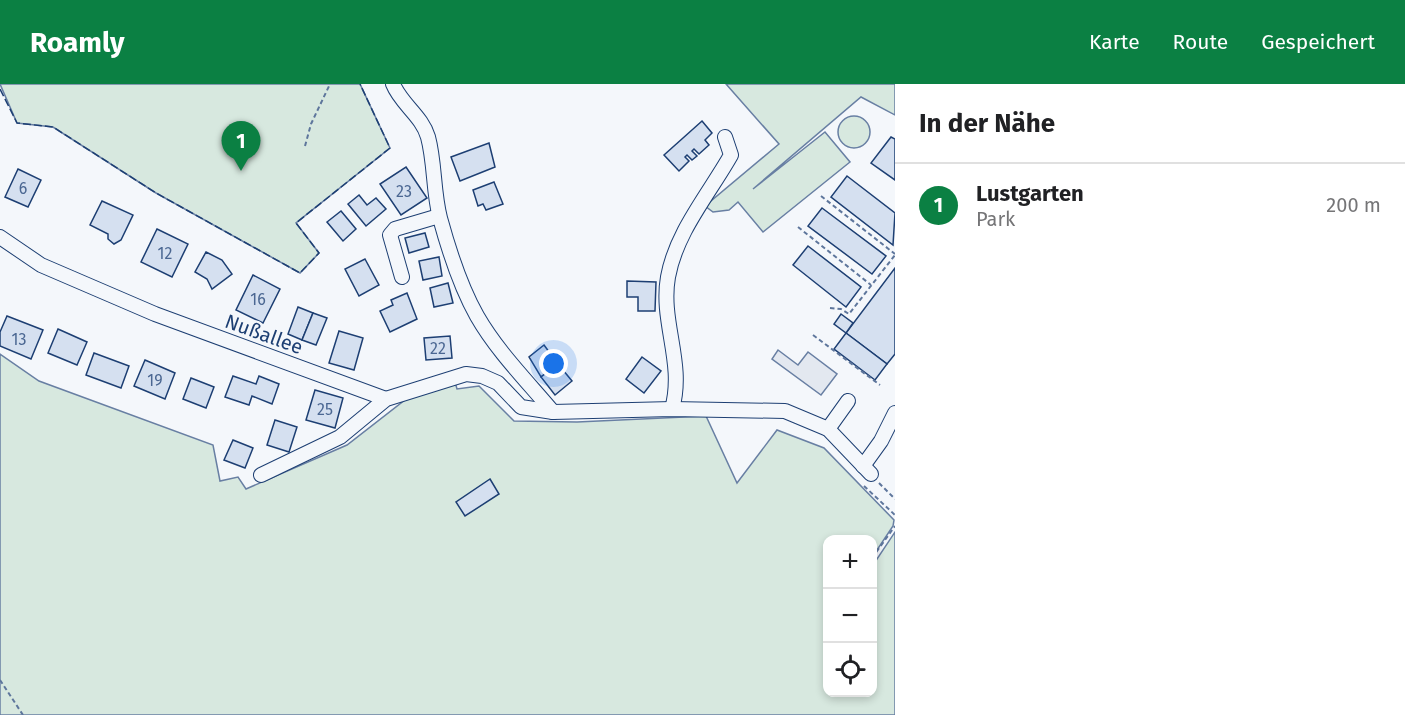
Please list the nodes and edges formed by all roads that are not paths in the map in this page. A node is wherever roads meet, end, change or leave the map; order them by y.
1 (393, 84) edge
2 (725, 137) dead end
3 (439, 216) junction
4 (0, 237) edge
5 (402, 277) dead end
6 (386, 399) junction
7 (848, 400) dead end
8 (672, 409) junction
9 (553, 412) junction
10 (895, 413) edge
11 (828, 429) junction
12 (261, 475) dead end

1 - 3 street
2 - 8 street
3 - 5 street
3 - 9 street
4 - 6 street, Nußallee
6 - 9 street
6 - 12 street
7 - 11 street
8 - 9 street
8 - 11 street
10 - 11 street

